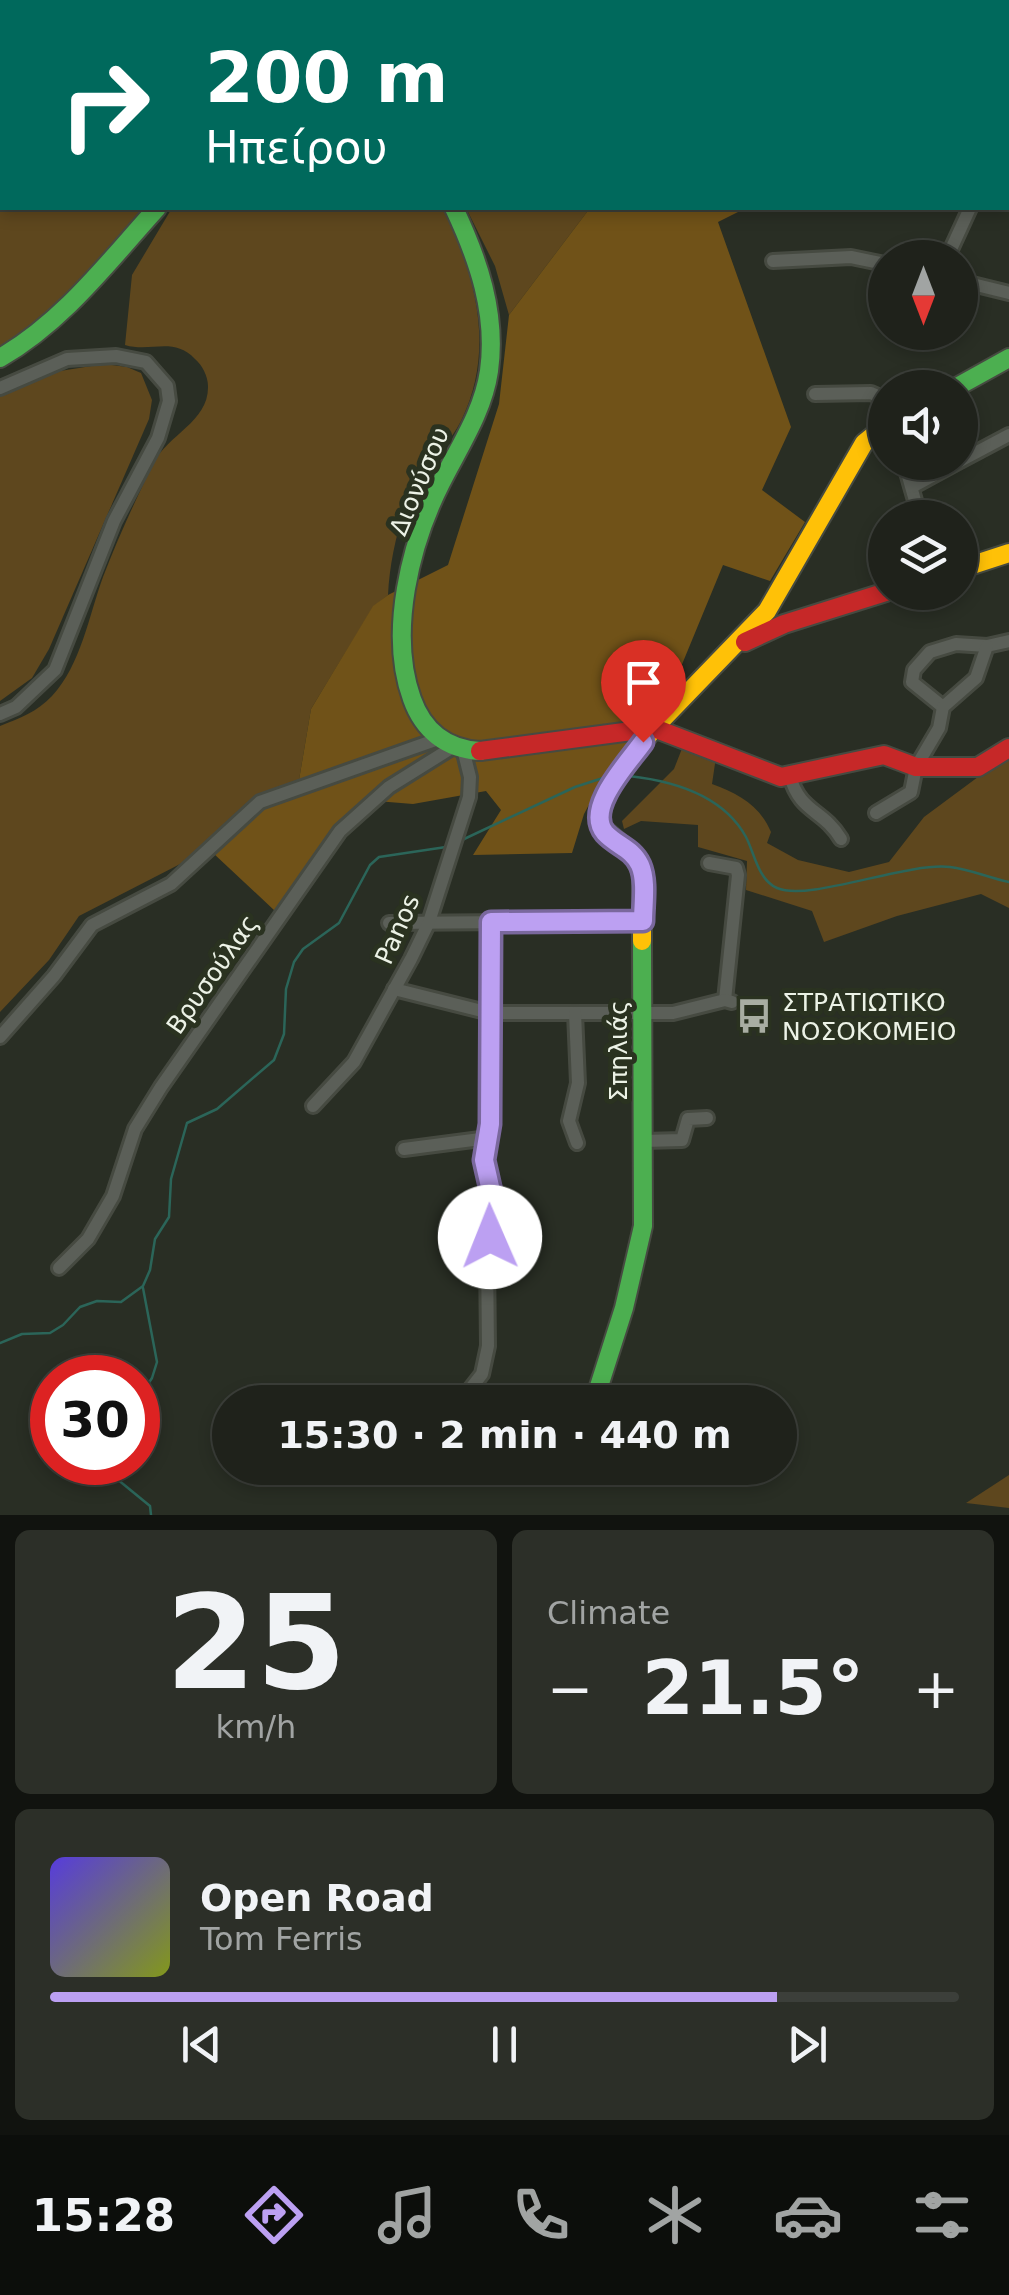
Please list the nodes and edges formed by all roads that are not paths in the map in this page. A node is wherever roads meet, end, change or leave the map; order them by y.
1 (155, 210) edge
2 (455, 210) edge
3 (969, 210) edge
4 (956, 240) edge
5 (868, 260) edge
6 (773, 261) dead end
7 (978, 285) edge
8 (1009, 293) edge
9 (0, 358) edge
10 (1009, 358) edge
11 (978, 375) edge
12 (0, 388) edge
13 (868, 393) edge
14 (815, 394) dead end
15 (1009, 436) edge
16 (868, 440) edge
17 (978, 452) edge
18 (910, 480) edge
19 (925, 480) edge
20 (912, 487) junction
21 (915, 500) edge
22 (1009, 553) edge
23 (978, 563) edge
24 (868, 598) edge
25 (767, 611) junction
26 (784, 624) junction
27 (1009, 641) edge
28 (987, 646) junction
29 (735, 647) junction
30 (943, 707) junction
31 (0, 714) edge
32 (654, 728) junction
33 (452, 745) junction
34 (1009, 748) edge
35 (916, 768) junction
36 (790, 776) junction
37 (876, 813) dead end
38 (841, 839) dead end
39 (708, 864) dead end
40 (643, 921) junction
41 (429, 922) junction
42 (491, 922) junction
43 (390, 923) dead end
44 (394, 989) junction
45 (490, 1012) junction
46 (643, 1012) junction
47 (575, 1013) junction
48 (0, 1037) edge
49 (313, 1106) dead end
50 (707, 1118) dead end
51 (488, 1138) junction
52 (643, 1142) junction
53 (577, 1143) dead end
54 (404, 1149) dead end
55 (59, 1268) dead end
56 (473, 1385) edge
57 (599, 1385) edge

1 - 9 main road
2 - 33 main road, Διονύσου
3 - 4 street
5 - 6 street
7 - 8 street
10 - 11 main road
12 - 31 street
13 - 14 street
15 - 17 street
16 - 25 main road
18 - 20 street
19 - 20 street
20 - 21 street
22 - 23 main road
24 - 26 main road
25 - 26 main road
25 - 29 main road
26 - 29 main road
27 - 28 street
28 - 30 street
28 - 30 street
29 - 32 main road
30 - 35 street
32 - 33 main road
32 - 36 main road
32 - 40 main road, Σπηλιάς
33 - 41 street, Panos
33 - 48 street
33 - 55 street, Βρυσούλας
34 - 35 main road
35 - 36 main road
35 - 37 street
36 - 38 street
39 - 46 street
40 - 42 street
40 - 46 main road, Σπηλιάς
41 - 42 street
41 - 43 street
41 - 44 street, Panos
42 - 45 street
44 - 45 street
44 - 49 street, Panos
45 - 47 street
45 - 51 street
46 - 47 street
46 - 52 main road, Σπηλιάς
47 - 53 street
50 - 52 street
51 - 54 street
51 - 56 street
52 - 57 main road, Σπηλιάς

